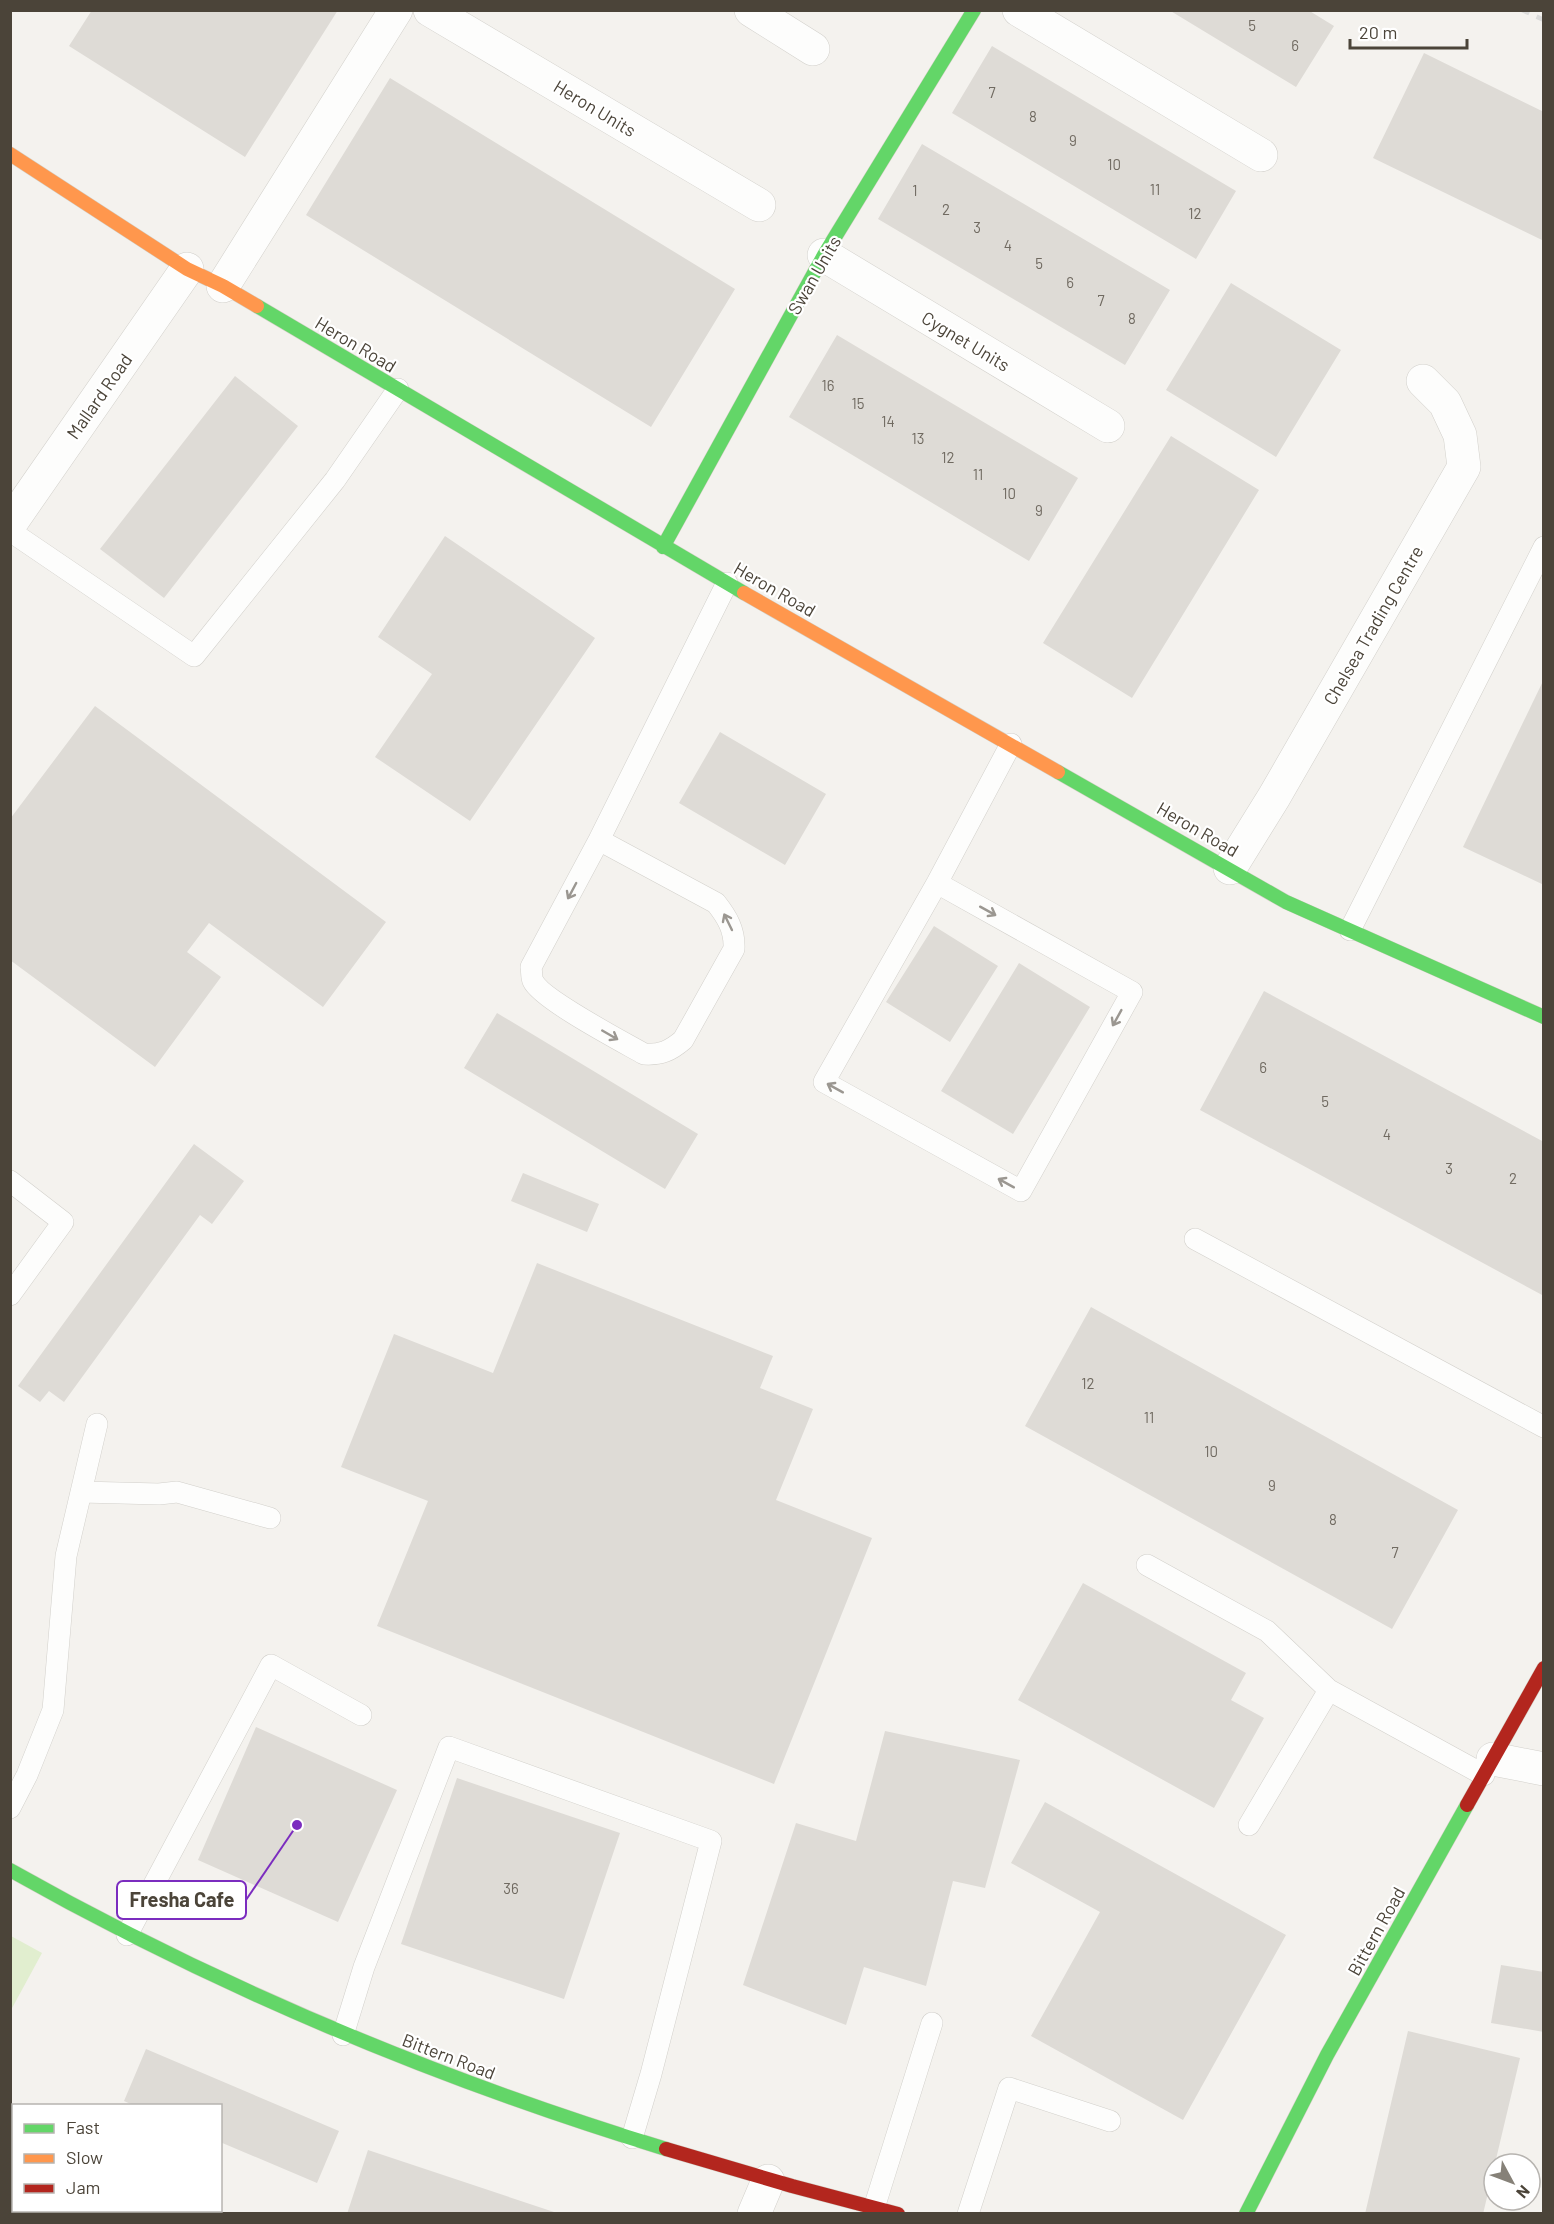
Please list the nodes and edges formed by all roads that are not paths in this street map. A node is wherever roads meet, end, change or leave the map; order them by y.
1 (396, 10) edge
2 (430, 10) edge
3 (751, 10) edge
4 (975, 10) edge
5 (1019, 10) edge
6 (813, 49) dead end
7 (10, 154) edge
8 (1261, 156) dead end
9 (759, 205) dead end
10 (824, 255) junction
11 (187, 268) junction
12 (223, 286) junction
13 (1423, 381) dead end
14 (398, 389) junction
15 (1108, 426) dead end
16 (10, 524) edge
17 (10, 531) edge
18 (663, 547) junction
19 (1544, 547) edge
20 (727, 583) junction
21 (1011, 744) junction
22 (599, 840) junction
23 (1230, 868) junction
24 (937, 883) junction
25 (1350, 930) junction
26 (1544, 1017) edge
27 (10, 1181) edge
28 (1195, 1239) dead end
29 (10, 1295) edge
30 (96, 1424) dead end
31 (1544, 1427) edge
32 (81, 1492) junction
33 (270, 1518) dead end
34 (1147, 1565) dead end
35 (1544, 1668) edge
36 (1329, 1690) junction
37 (361, 1715) dead end
38 (1489, 1767) junction
39 (1544, 1769) edge
40 (10, 1808) edge
41 (1249, 1825) dead end
42 (10, 1870) edge
43 (127, 1935) junction
44 (932, 2023) dead end
45 (343, 2035) junction
46 (1110, 2121) dead end
47 (632, 2138) junction
48 (768, 2181) junction
49 (873, 2208) junction
50 (754, 2214) edge
51 (898, 2214) edge
52 (968, 2214) edge
53 (1246, 2214) edge

1 - 12 street
2 - 9 street, Heron Units
3 - 6 street
4 - 10 street, Swan Units
5 - 8 street
7 - 11 street, Heron Road
10 - 15 street, Cygnet Units
10 - 18 street, Swan Units
11 - 12 street, Heron Road
11 - 16 street, Mallard Road
12 - 14 street, Heron Road
13 - 23 street, Chelsea Trading Centre
14 - 17 lane
14 - 18 street, Heron Road
18 - 20 street, Heron Road
19 - 25 lane
20 - 21 street, Heron Road
20 - 22 lane
21 - 23 street, Heron Road
21 - 24 lane
22 -> 22 lane
23 - 25 street, Heron Road
24 -> 24 lane
25 - 26 street, Heron Road
27 - 29 lane
28 - 31 lane
30 - 32 lane
32 - 33 lane
32 - 40 lane
34 - 36 lane
35 - 38 street, Bittern Road
36 - 38 lane
36 - 41 lane
37 - 43 lane
38 - 39 street
38 - 53 street, Bittern Road
42 - 43 street, Bittern Road
43 - 45 street, Bittern Road
44 - 49 lane
45 - 47 street, Bittern Road
45 - 47 lane
46 - 52 lane
47 - 48 street, Bittern Road
48 - 49 street, Bittern Road
48 - 50 street
49 - 51 street, Bittern Road

